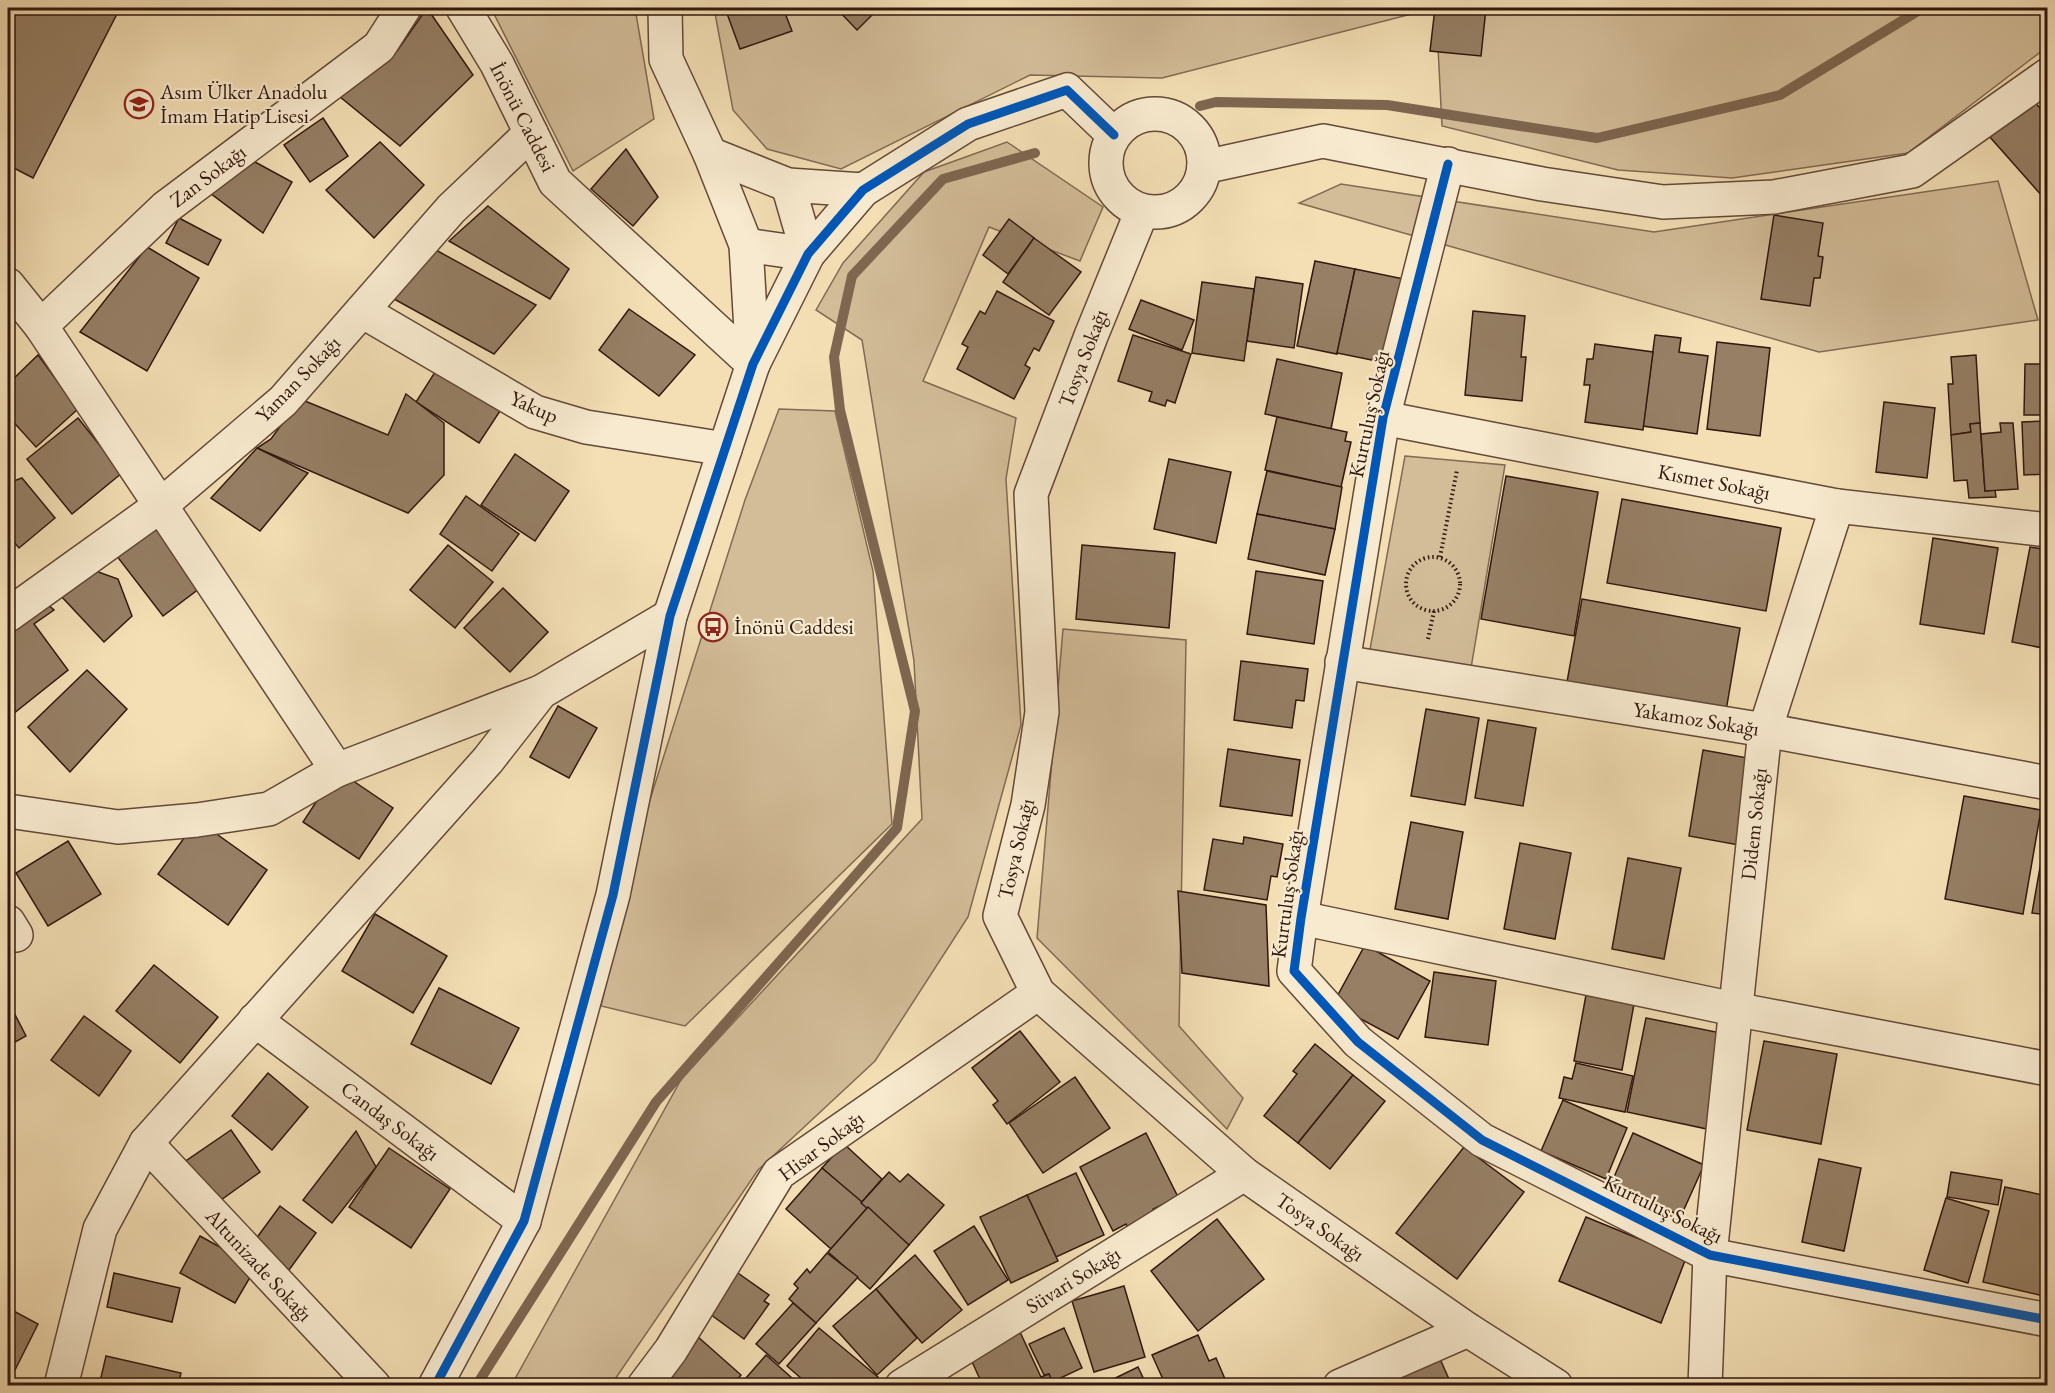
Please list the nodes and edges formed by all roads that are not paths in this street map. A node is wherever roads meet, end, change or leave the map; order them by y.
1 (404, 8) edge
2 (463, 8) edge
3 (665, 8) edge
4 (2048, 75) edge
5 (531, 133) junction
6 (1114, 135) junction
7 (710, 153) junction
8 (1448, 164) junction
9 (1204, 167) junction
10 (788, 185) junction
11 (863, 190) junction
12 (1142, 211) junction
13 (746, 245) junction
14 (808, 254) junction
15 (8, 285) edge
16 (362, 311) junction
17 (41, 326) junction
18 (753, 364) junction
19 (1383, 418) junction
20 (725, 449) junction
21 (160, 506) junction
22 (1837, 506) junction
23 (2048, 530) edge
24 (8, 615) edge
25 (670, 616) junction
26 (1342, 662) junction
27 (541, 692) junction
28 (1765, 730) junction
29 (337, 770) junction
30 (2048, 783) edge
31 (8, 811) edge
32 (1301, 918) junction
33 (1038, 993) junction
34 (1734, 1009) junction
35 (255, 1020) junction
36 (2048, 1069) edge
37 (146, 1143) junction
38 (1244, 1174) junction
39 (524, 1221) junction
40 (1710, 1255) junction
41 (2048, 1320) edge
42 (1468, 1330) junction
43 (61, 1386) edge
44 (374, 1386) edge
45 (435, 1386) edge
46 (644, 1386) edge
47 (902, 1386) edge
48 (1340, 1386) edge
49 (1556, 1386) edge
50 (1705, 1386) edge

1 - 17 street, Zan Sokağı
2 - 5 street, İnönü Caddesi
3 - 7 street
4 - 8 street
5 - 16 street, Yaman Sokağı
5 - 18 street, İnönü Caddesi
6 - 9 street
6 - 11 street
6 - 12 street
7 - 10 street
7 - 13 street
8 - 9 street
8 - 19 street, Kurtuluş Sokağı
9 - 12 street
10 - 11 street
10 - 14 street
11 - 14 street
12 - 33 street, Tosya Sokağı
13 - 14 street
13 - 18 street
14 - 18 street
15 - 17 street
16 - 20 street, Yakup
16 - 21 street, Yaman Sokağı
17 - 21 street
18 - 20 street
19 - 22 street, Kısmet Sokağı
19 - 26 street, Kurtuluş Sokağı
20 - 25 street
21 - 24 street, Yaman Sokağı
21 - 29 street
22 - 23 street, Kısmet Sokağı
22 - 28 street, Didem Sokağı
25 - 27 street
25 - 39 street
26 - 28 street, Yakamoz Sokağı
26 - 32 street, Kurtuluş Sokağı
27 - 29 street
27 - 35 street
28 - 30 street, Yakamoz Sokağı
28 - 34 street, Didem Sokağı
29 - 31 street
32 - 34 street
32 - 40 street, Kurtuluş Sokağı
33 - 38 street, Tosya Sokağı
33 - 46 street, Hisar Sokağı
34 - 36 street
34 - 40 street, Didem Sokağı
35 - 37 street
35 - 39 street, Candaş Sokağı
37 - 43 street
37 - 44 street, Altunizade Sokağı
38 - 42 street, Tosya Sokağı
38 - 47 street, Süvari Sokağı
39 - 45 street
40 - 41 street, Kurtuluş Sokağı
40 - 50 street, Didem Sokağı
42 - 48 street
42 - 49 street, Tosya Sokağı

